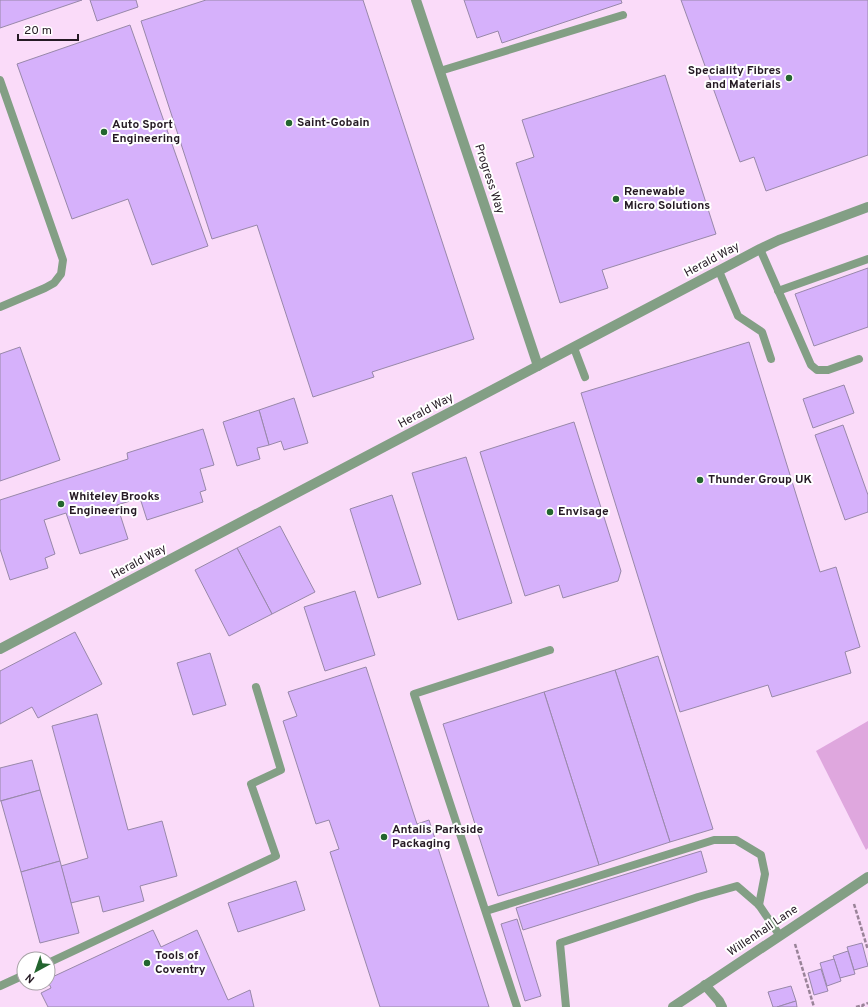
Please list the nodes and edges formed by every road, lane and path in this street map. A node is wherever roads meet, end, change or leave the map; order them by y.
1 (416, 0) edge
2 (623, 15) dead end
3 (440, 71) junction
4 (0, 80) edge
5 (868, 206) edge
6 (760, 249) junction
7 (868, 259) edge
8 (719, 271) junction
9 (778, 291) junction
10 (0, 307) edge
11 (574, 348) junction
12 (771, 359) dead end
13 (859, 359) dead end
14 (538, 366) junction
15 (585, 377) dead end
16 (0, 649) edge
17 (550, 650) dead end
18 (256, 687) dead end
19 (868, 877) edge
20 (850, 890) junction
21 (759, 905) junction
22 (486, 911) junction
23 (790, 929) junction
24 (780, 936) junction
25 (868, 950) edge
26 (56, 959) edge
27 (16, 979) edge
28 (0, 986) edge
29 (705, 986) junction
30 (868, 1003) edge
31 (863, 1006) edge
32 (517, 1007) edge
33 (566, 1007) edge
34 (673, 1007) edge
35 (722, 1007) edge
36 (814, 1007) edge
37 (856, 1007) edge

1 - 3 street, Progress Way
2 - 3 lane
3 - 14 street, Progress Way
4 - 10 lane
5 - 6 street, Herald Way
6 - 8 street, Herald Way
6 - 9 lane
7 - 9 lane
8 - 11 street, Herald Way
8 - 12 lane
9 - 13 lane
11 - 14 street, Herald Way
11 - 15 lane
14 - 16 street, Herald Way
17 - 22 lane
18 - 26 lane
19 - 20 street, Willenhall Lane
20 - 23 street, Willenhall Lane
20 - 25 path
21 - 22 lane
21 - 24 lane
21 - 33 lane
22 - 32 lane
23 - 24 street, Willenhall Lane
23 - 36 path
24 - 29 street, Willenhall Lane
27 - 28 lane
29 - 34 street, Willenhall Lane
29 - 35 street
30 - 31 path
31 - 37 path

